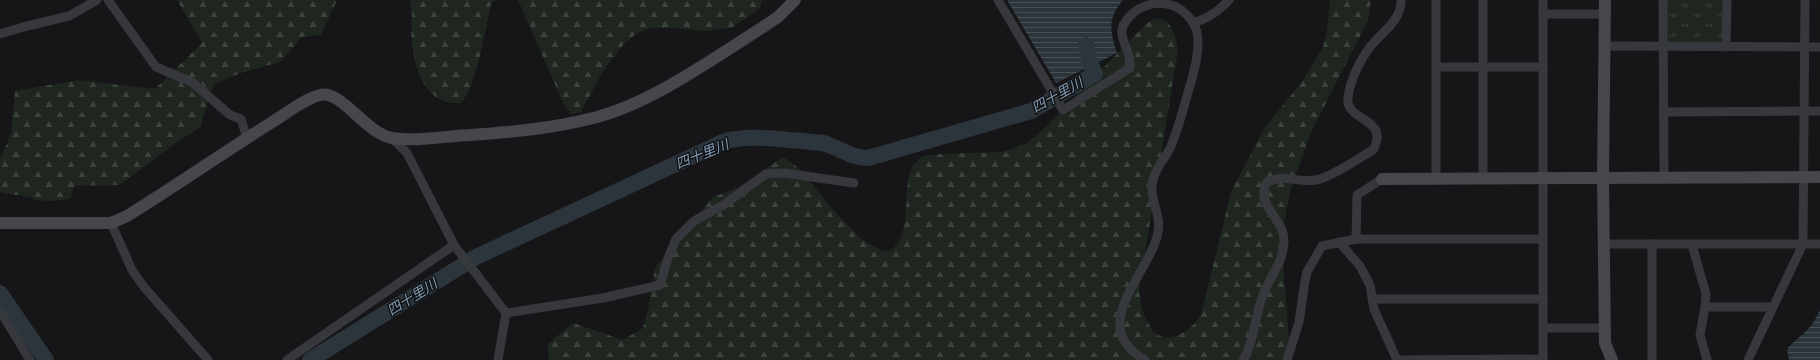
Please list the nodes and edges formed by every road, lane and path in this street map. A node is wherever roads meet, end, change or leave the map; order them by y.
1 (97, 0) edge
2 (108, 0) edge
3 (795, 0) edge
4 (998, 0) edge
5 (1229, 0) edge
6 (1401, 0) edge
7 (1436, 0) edge
8 (1483, 0) edge
9 (1543, 0) edge
10 (1605, 0) edge
11 (1663, 0) edge
12 (1727, 0) edge
13 (1805, 0) edge
14 (1543, 14) junction
15 (1605, 14) junction
16 (1193, 23) junction
17 (0, 34) edge
18 (1605, 46) junction
19 (1663, 47) junction
20 (1726, 47) junction
21 (1805, 47) junction
22 (1820, 47) edge
23 (1436, 67) junction
24 (1483, 67) junction
25 (1543, 67) junction
26 (1804, 111) junction
27 (1820, 111) edge
28 (1663, 112) junction
29 (247, 138) junction
30 (392, 138) junction
31 (1804, 177) junction
32 (1820, 177) edge
33 (1543, 178) junction
34 (1603, 178) junction
35 (1664, 178) junction
36 (1382, 179) joint
37 (1436, 179) junction
38 (1483, 179) junction
39 (854, 182) dead end
40 (0, 223) edge
41 (111, 223) junction
42 (1356, 239) junction
43 (1542, 239) junction
44 (1339, 242) junction
45 (1604, 244) junction
46 (1652, 244) junction
47 (1803, 244) junction
48 (1820, 244) edge
49 (454, 245) junction
50 (1692, 245) junction
51 (1372, 299) junction
52 (1543, 299) junction
53 (1705, 307) junction
54 (1772, 307) junction
55 (0, 310) edge
56 (506, 313) junction
57 (1543, 328) junction
58 (1605, 328) junction
59 (1483, 359) edge
60 (1543, 359) edge
61 (30, 360) edge
62 (208, 360) edge
63 (287, 360) edge
64 (498, 360) edge
65 (1145, 360) edge
66 (1243, 360) edge
67 (1287, 360) edge
68 (1397, 360) edge
69 (1612, 360) edge
70 (1652, 360) edge
71 (1707, 360) edge
72 (1748, 360) edge

1 - 17 street
2 - 29 street
3 - 30 street
4 - 16 street
5 - 16 street
6 - 66 street
7 - 23 street
8 - 24 street
9 - 14 street
10 - 15 street
11 - 19 street
12 - 20 street
13 - 21 street
14 - 15 street
14 - 25 street
15 - 18 street
16 - 65 street
18 - 19 street
18 - 34 street
19 - 20 street
19 - 28 street
20 - 21 street
21 - 22 street
21 - 26 street
23 - 24 street
23 - 37 street
24 - 25 street
24 - 38 street
25 - 33 street
26 - 27 street
26 - 28 street
26 - 31 street
28 - 35 street
29 - 30 street
29 - 41 street
30 - 49 street
31 - 32 street
31 - 35 street
31 - 47 street
33 - 34 street
33 - 38 street
33 - 43 street
34 - 35 street
34 - 45 street
36 - 37 street
36 - 42 street
37 - 38 street
39 - 56 street
40 - 41 street
41 - 62 street
42 - 43 street
42 - 44 street
43 - 52 street
44 - 51 street
44 - 67 street
45 - 46 street
45 - 58 street
46 - 50 street
46 - 70 street
47 - 48 street
47 - 50 street
47 - 54 street
49 - 56 street
49 - 63 street
50 - 53 street
51 - 52 street
51 - 68 street
52 - 57 street
53 - 54 street
53 - 71 street
54 - 72 street
55 - 61 street
56 - 64 street
57 - 58 street
57 - 60 street
58 - 69 street
59 - 60 street
59 - 68 street

